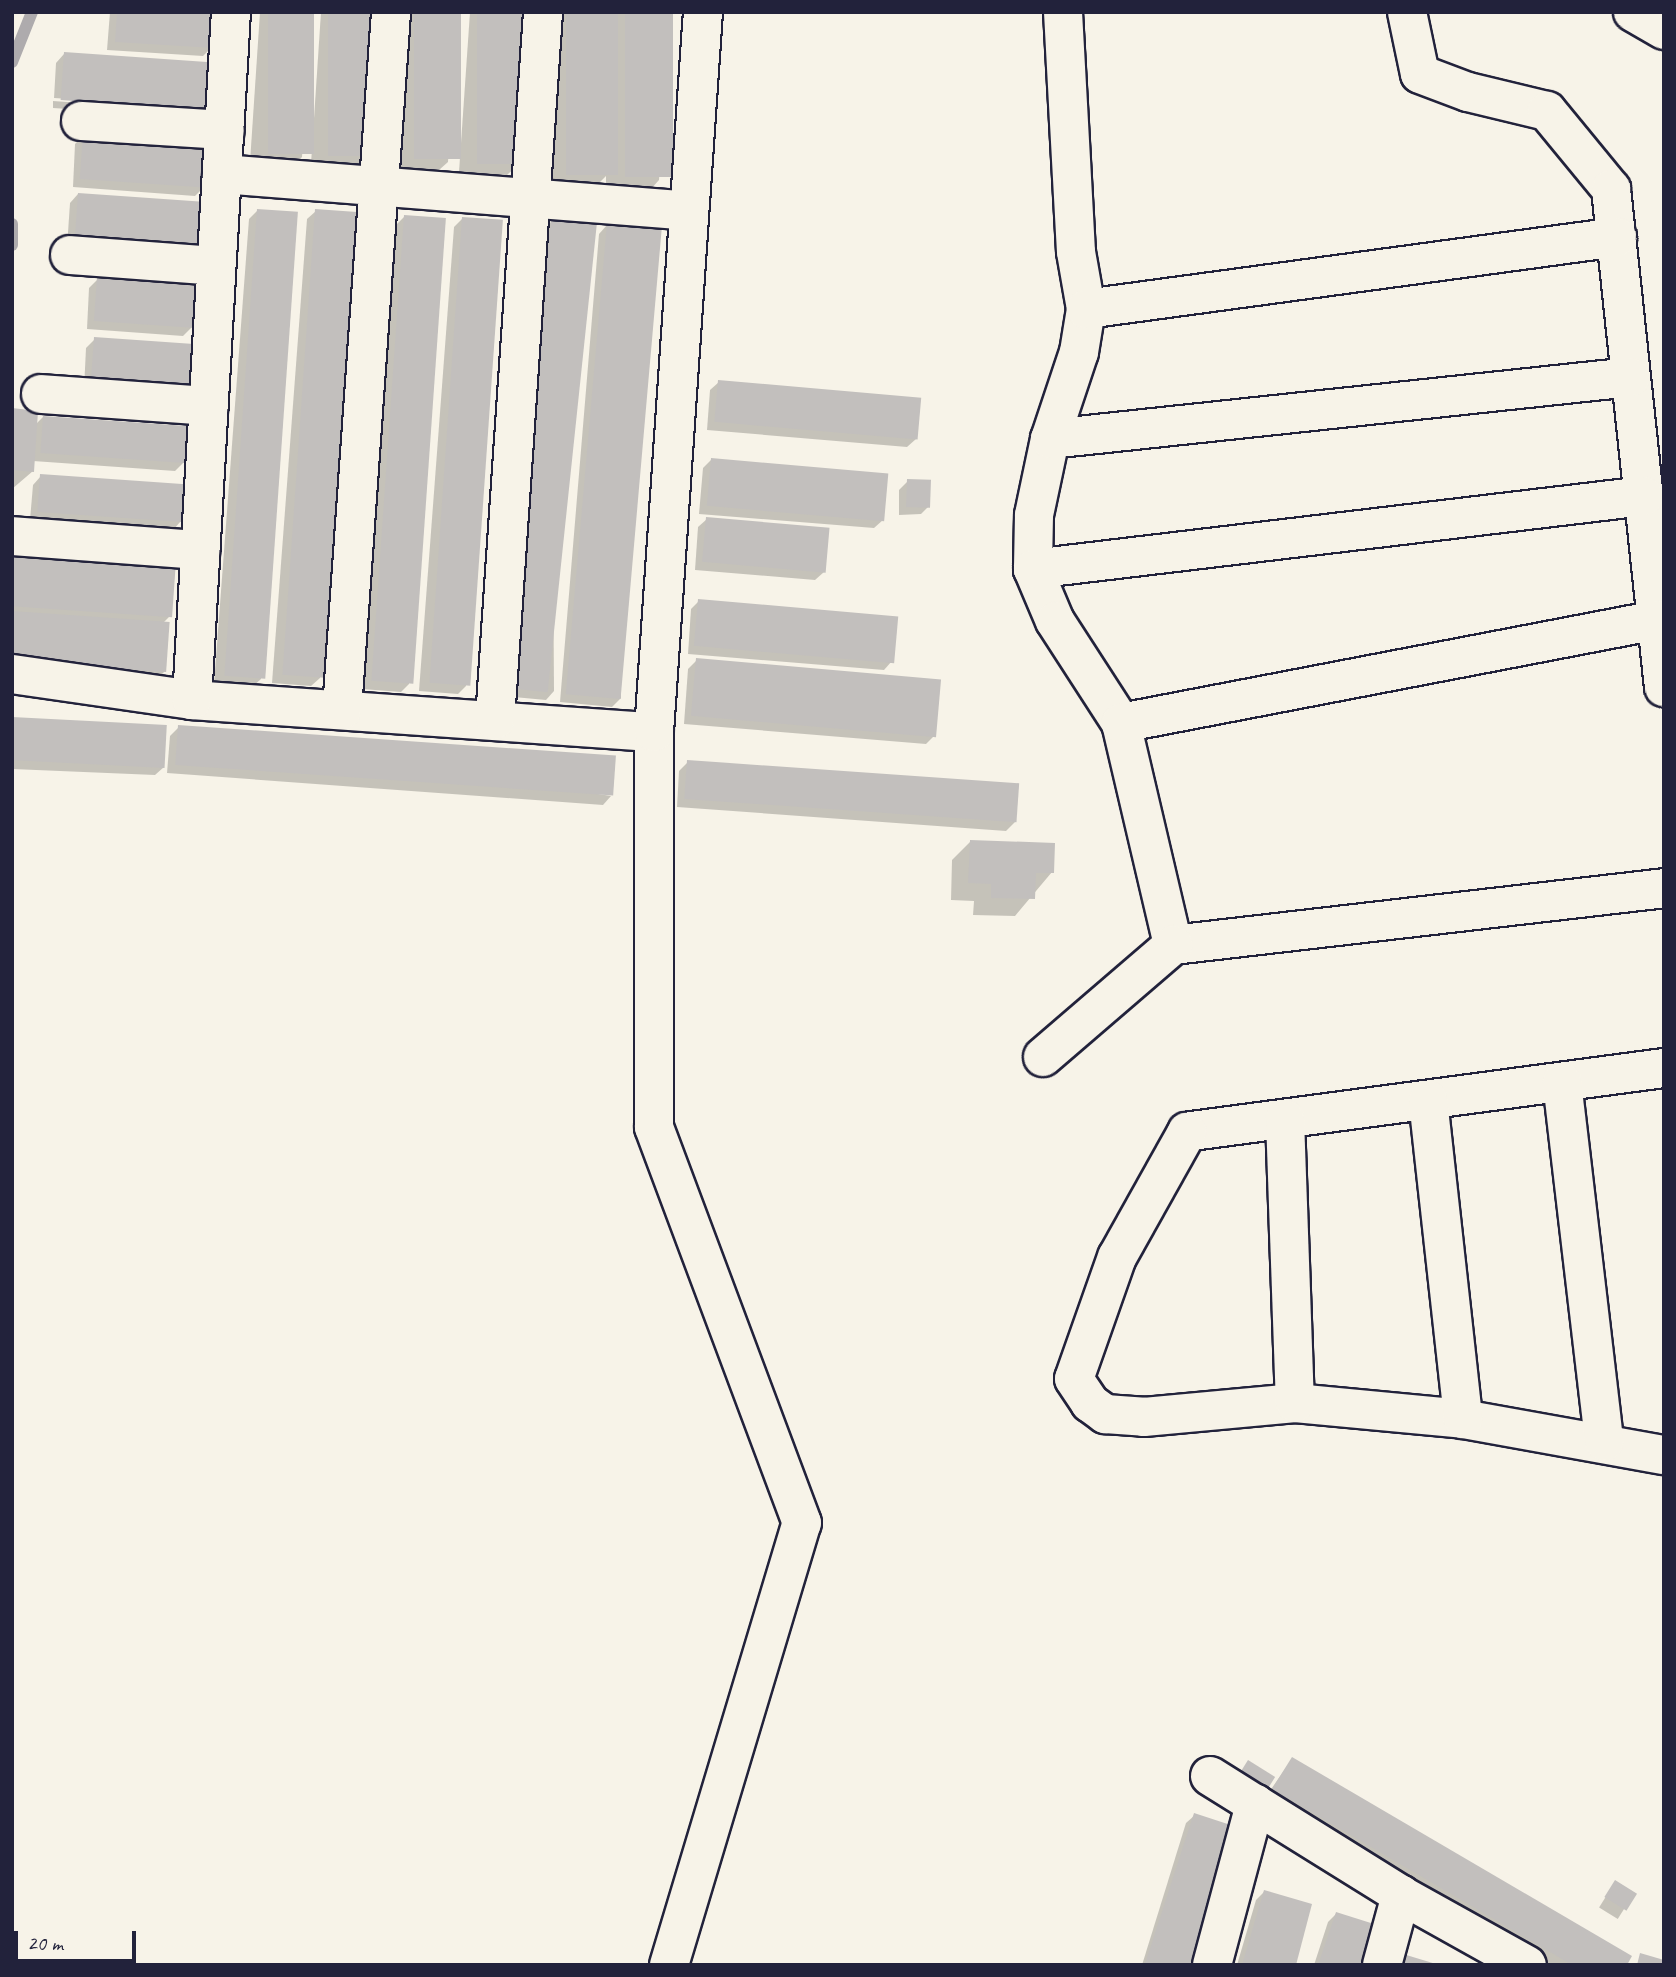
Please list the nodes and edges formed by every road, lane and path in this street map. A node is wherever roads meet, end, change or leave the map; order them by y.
1 (231, 12) edge
2 (391, 12) edge
3 (543, 12) edge
4 (703, 12) edge
5 (1063, 12) edge
6 (1407, 12) edge
7 (1633, 12) edge
8 (1664, 30) edge
9 (81, 121) dead end
10 (225, 130) junction
11 (222, 174) junction
12 (380, 186) junction
13 (532, 198) junction
14 (689, 211) junction
15 (1617, 237) junction
16 (70, 255) dead end
17 (216, 266) junction
18 (1086, 309) junction
19 (1631, 377) junction
20 (41, 394) dead end
21 (209, 406) junction
22 (1051, 439) junction
23 (1644, 496) junction
24 (12, 536) edge
25 (200, 550) junction
26 (1033, 569) junction
27 (1657, 620) junction
28 (12, 674) edge
29 (1664, 687) edge
30 (192, 700) junction
31 (342, 710) junction
32 (495, 720) junction
33 (1121, 723) junction
34 (654, 732) junction
35 (1664, 888) edge
36 (1173, 945) junction
37 (1043, 1057) dead end
38 (1664, 1068) edge
39 (1562, 1082) junction
40 (1428, 1100) junction
41 (1285, 1119) junction
42 (1295, 1403) junction
43 (1463, 1419) junction
44 (1604, 1442) junction
45 (1664, 1455) edge
46 (1210, 1776) dead end
47 (1255, 1804) junction
48 (1401, 1895) junction
49 (669, 1965) edge
50 (1212, 1965) edge
51 (1382, 1965) edge
52 (1527, 1965) edge

1 - 10 street
2 - 12 street
3 - 13 street
4 - 14 street
5 - 18 street
6 - 15 street
7 - 8 street
9 - 10 street
10 - 11 street
11 - 12 street
11 - 17 street
12 - 13 street
12 - 31 street
13 - 14 street
13 - 32 street
14 - 34 street
15 - 18 street
15 - 19 street
16 - 17 street
17 - 21 street
18 - 22 street
19 - 22 street
19 - 23 street
20 - 21 street
21 - 25 street
22 - 26 street
23 - 26 street
23 - 27 street
24 - 25 street
25 - 30 street
26 - 33 street
27 - 29 street
27 - 33 street
28 - 30 street
30 - 31 street
31 - 32 street
32 - 34 street
33 - 36 street
34 - 49 street
35 - 36 street
36 - 37 street
38 - 39 street
39 - 40 street
39 - 44 street
40 - 41 street
40 - 43 street
41 - 42 street
41 - 42 street
42 - 43 street
43 - 44 street
44 - 45 street
46 - 47 street
47 - 48 street
47 - 50 street
48 - 51 street
48 - 52 street

